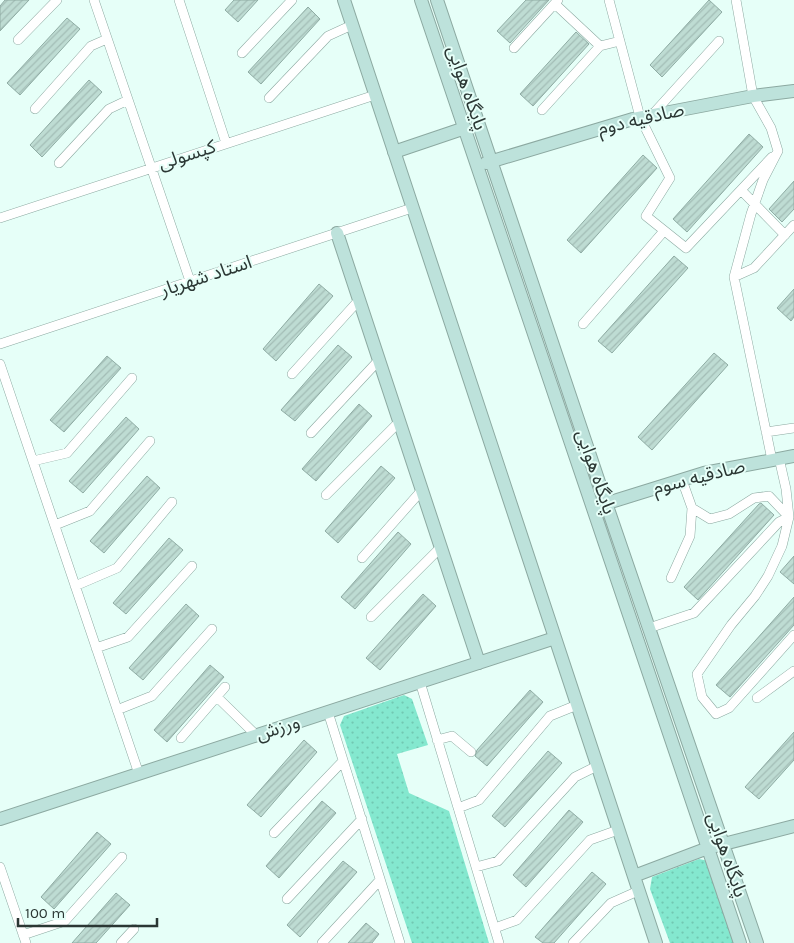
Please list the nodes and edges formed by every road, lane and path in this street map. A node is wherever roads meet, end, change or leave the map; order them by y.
1 (57, 0) edge
2 (94, 0) edge
3 (179, 0) edge
4 (292, 0) edge
5 (344, 0) edge
6 (421, 0) edge
7 (437, 0) edge
8 (609, 0) edge
9 (736, 0) edge
10 (556, 2) edge
11 (352, 25) junction
12 (107, 39) junction
13 (18, 40) dead end
14 (620, 41) junction
15 (720, 41) dead end
16 (600, 46) junction
17 (514, 48) dead end
18 (242, 54) dead end
19 (794, 90) edge
20 (375, 95) junction
21 (753, 96) junction
22 (269, 98) dead end
23 (128, 100) junction
24 (35, 109) dead end
25 (542, 110) dead end
26 (646, 116) junction
27 (465, 128) junction
28 (226, 142) junction
29 (778, 151) junction
30 (394, 152) junction
31 (492, 161) junction
32 (59, 163) dead end
33 (478, 165) junction
34 (151, 168) junction
35 (741, 190) junction
36 (755, 204) junction
37 (412, 208) junction
38 (0, 218) edge
39 (794, 225) edge
40 (664, 230) junction
41 (338, 233) junction
42 (785, 235) junction
43 (734, 277) junction
44 (190, 281) junction
45 (359, 300) junction
46 (582, 324) dead end
47 (0, 344) edge
48 (379, 360) junction
49 (0, 364) edge
50 (292, 374) dead end
51 (132, 378) dead end
52 (400, 422) junction
53 (794, 428) edge
54 (766, 432) junction
55 (311, 433) dead end
56 (150, 441) dead end
57 (794, 456) edge
58 (775, 459) junction
59 (33, 461) junction
60 (682, 480) junction
61 (422, 490) junction
62 (326, 495) dead end
63 (172, 502) dead end
64 (606, 503) junction
65 (593, 507) junction
66 (692, 508) junction
67 (789, 517) junction
68 (54, 525) junction
69 (441, 547) junction
70 (362, 558) dead end
71 (192, 566) dead end
72 (671, 578) dead end
73 (75, 586) junction
74 (371, 617) dead end
75 (649, 628) junction
76 (212, 630) dead end
77 (794, 635) edge
78 (555, 638) junction
79 (96, 648) junction
80 (479, 663) junction
81 (794, 671) edge
82 (420, 682) junction
83 (225, 687) dead end
84 (217, 697) junction
85 (756, 698) dead end
86 (577, 705) junction
87 (117, 710) junction
88 (328, 712) junction
89 (256, 735) junction
90 (181, 738) dead end
91 (437, 740) junction
92 (471, 752) dead end
93 (343, 761) junction
94 (598, 766) junction
95 (139, 774) junction
96 (458, 808) junction
97 (0, 819) edge
98 (362, 819) junction
99 (794, 826) edge
100 (618, 830) junction
101 (274, 833) dead end
102 (723, 844) junction
103 (708, 848) junction
104 (122, 858) dead end
105 (0, 867) edge
106 (476, 867) junction
107 (634, 876) junction
108 (380, 880) junction
109 (638, 891) junction
110 (287, 899) dead end
111 (495, 928) junction
112 (134, 929) dead end
113 (25, 939) edge
114 (121, 943) edge
115 (322, 943) edge
116 (400, 943) edge
117 (499, 943) edge
118 (573, 943) edge
119 (656, 943) edge
120 (740, 943) edge
121 (757, 943) edge

1 - 13 street
2 - 12 street
3 - 28 street
4 - 18 street
5 - 11 street
6 - 27 street, پایگاه هوایی
7 - 31 street, پایگاه هوایی
8 - 14 street
9 - 21 street
10 - 16 street
10 - 17 street
11 - 20 street
11 - 22 street
12 - 23 street
12 - 24 street
14 - 16 street
14 - 26 street
15 - 26 street
16 - 25 street
19 - 21 street, صادقیه دوم
20 - 28 street, کپسولی
20 - 30 street
21 - 26 street, صادقیه دوم
21 - 29 street
23 - 32 street
23 - 34 street
26 - 31 street, صادقیه دوم
26 - 40 street
27 - 30 street
27 - 33 street, پایگاه هوایی
28 - 34 street, کپسولی
29 - 35 street
29 - 36 street
30 - 37 street
31 - 33 street, صادقیه دوم
31 - 64 street, پایگاه هوایی
33 - 65 street, پایگاه هوایی
34 - 38 street, کپسولی
34 - 44 street
35 - 36 street
35 - 40 street
36 - 42 street
36 - 43 street
37 - 41 street, استاد شهریار
37 - 78 street
39 - 42 street
40 - 46 street
41 - 44 street, استاد شهریار
41 - 45 street
42 - 43 street
43 - 54 street
44 - 47 street, استاد شهریار
45 - 48 street
45 - 50 street
48 - 52 street
48 - 55 street
49 - 59 street
51 - 59 street
52 - 61 street
52 - 62 street
53 - 54 street
54 - 58 street
56 - 68 street
57 - 58 street, صادقیه سوم
58 - 60 street, صادقیه سوم
58 - 67 street
59 - 68 street
60 - 64 street, صادقیه سوم
60 - 66 street
61 - 69 street
61 - 70 street
63 - 73 street
64 - 65 street, صادقیه سوم
64 - 75 street, پایگاه هوایی
65 - 103 street, پایگاه هوایی
66 - 67 street
66 - 72 street
67 - 75 street
67 - 77 street
68 - 73 street
69 - 74 street
69 - 80 street
71 - 79 street
73 - 79 street
75 - 102 street, پایگاه هوایی
76 - 87 street
78 - 80 street, ورزش
78 - 86 street
79 - 87 street
80 - 82 street, ورزش
81 - 85 street
82 - 88 street, ورزش
82 - 91 street
83 - 84 street
84 - 89 street
84 - 90 street
86 - 94 street
86 - 96 street
87 - 95 street
88 - 89 street, ورزش
88 - 93 street
89 - 95 street, ورزش
91 - 92 street
91 - 96 street
93 - 98 street
93 - 101 street
94 - 100 street
94 - 106 street
95 - 97 street, ورزش
96 - 106 street
98 - 108 street
98 - 110 street
99 - 102 street
100 - 107 street
100 - 111 street
102 - 103 street
102 - 121 street, پایگاه هوایی
103 - 107 street
103 - 120 street, پایگاه هوایی
104 - 113 street
105 - 113 street
106 - 111 street
107 - 109 street
108 - 115 street
108 - 116 street
109 - 118 street
109 - 119 street
111 - 117 street
112 - 114 street

